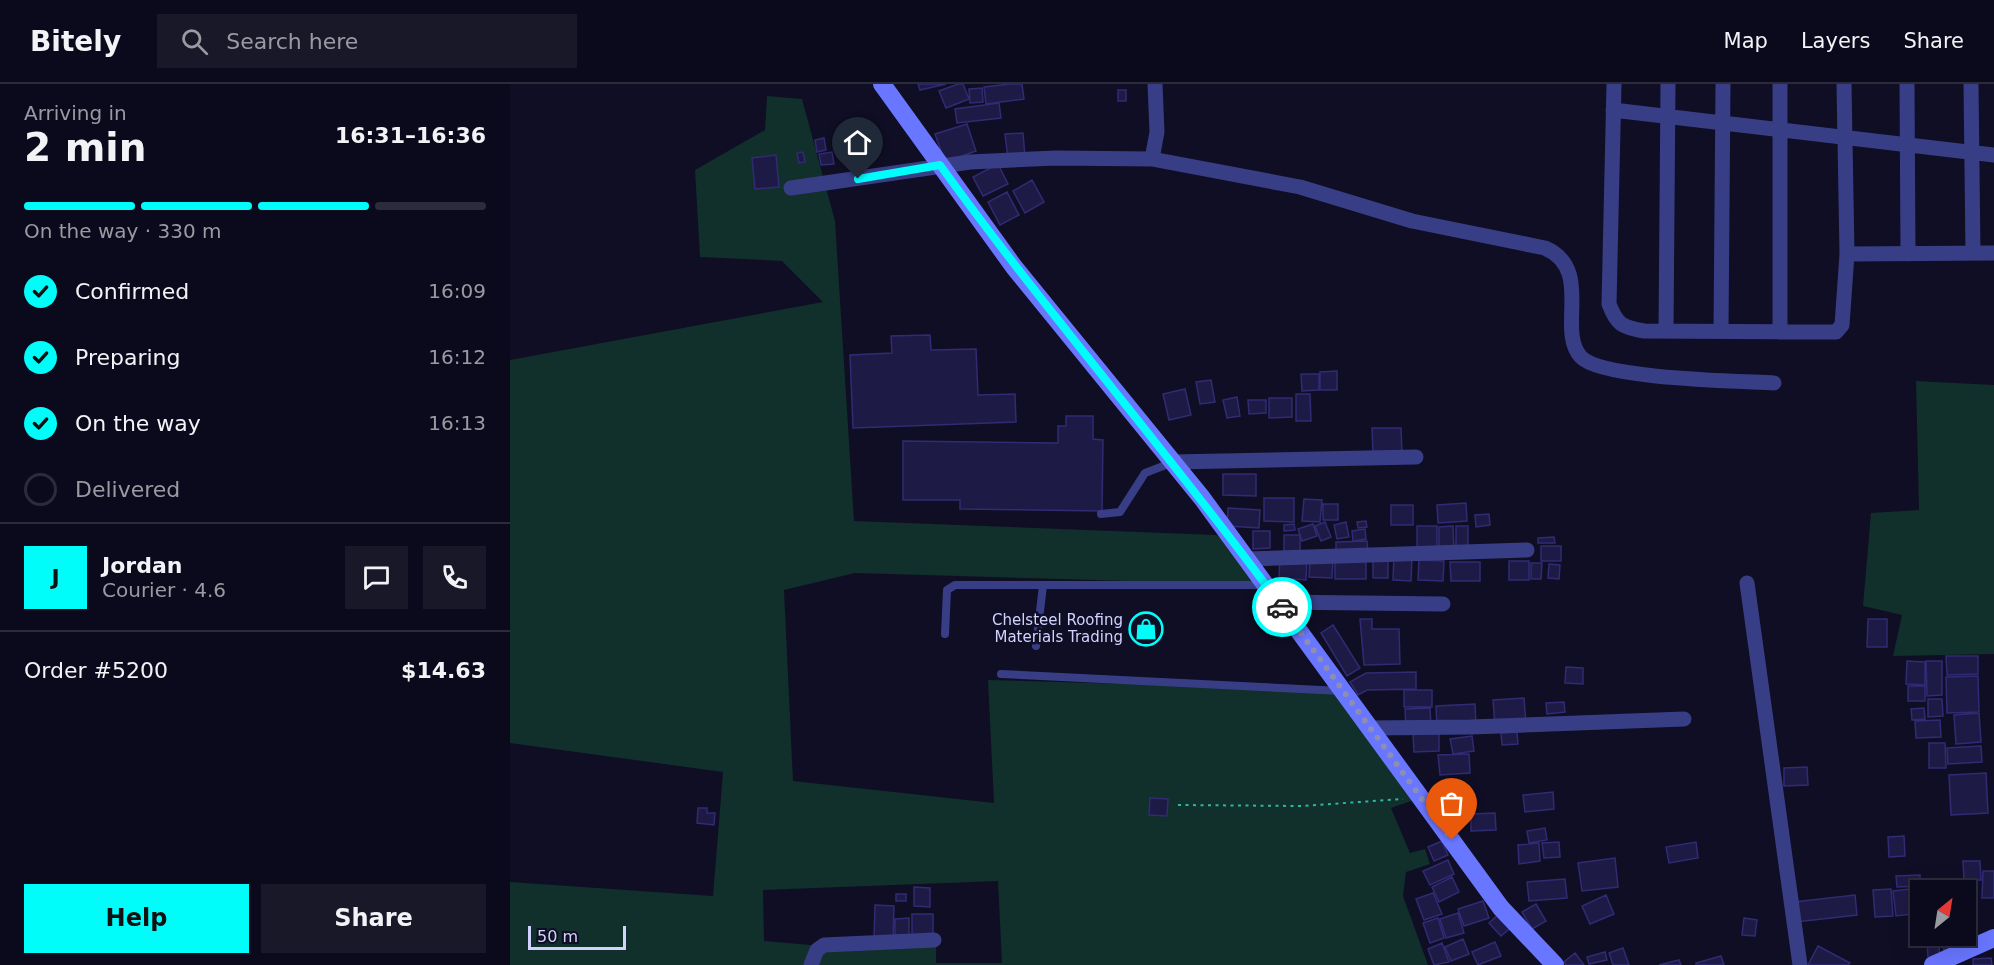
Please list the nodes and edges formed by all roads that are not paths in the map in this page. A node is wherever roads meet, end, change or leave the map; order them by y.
1 (882, 84) edge
2 (1155, 84) edge
3 (1614, 84) edge
4 (1668, 84) edge
5 (1723, 84) edge
6 (1780, 84) edge
7 (1844, 84) edge
8 (1907, 84) edge
9 (1971, 84) edge
10 (1613, 110) junction
11 (1667, 117) junction
12 (1722, 123) junction
13 (1780, 130) junction
14 (1845, 137) junction
15 (1908, 145) junction
16 (1972, 153) junction
17 (1994, 155) edge
18 (1152, 159) junction
19 (940, 165) junction
20 (791, 188) dead end
21 (1847, 254) junction
22 (1908, 254) junction
23 (1973, 254) junction
24 (1994, 254) edge
25 (1666, 331) junction
26 (1721, 331) junction
27 (1780, 332) junction
28 (1774, 383) dead end
29 (1416, 457) dead end
30 (1173, 462) junction
31 (1101, 514) dead end
32 (1527, 550) dead end
33 (1247, 559) junction
34 (1747, 583) dead end
35 (1043, 585) junction
36 (1266, 585) junction
37 (1278, 602) junction
38 (1443, 604) dead end
39 (945, 634) dead end
40 (1036, 646) dead end
41 (1001, 674) dead end
42 (1343, 691) junction
43 (1684, 718) dead end
44 (1370, 728) junction
45 (1994, 938) edge
46 (934, 940) dead end
47 (811, 965) edge
48 (1556, 965) edge
49 (1800, 965) edge
50 (1934, 965) edge

1 - 19 street
2 - 18 street
3 - 10 street
4 - 11 street
5 - 12 street
6 - 13 street
7 - 14 street
8 - 15 street
9 - 16 street
10 - 11 street
10 - 25 street
11 - 12 street
11 - 25 street
12 - 13 street
12 - 26 street
13 - 14 street
13 - 27 street
14 - 15 street
14 - 21 street
15 - 16 street
15 - 22 street
16 - 17 street
16 - 23 street
18 - 19 street
18 - 28 street
19 - 20 street
19 - 30 street
21 - 22 street
21 - 27 street
22 - 23 street
23 - 24 street
25 - 26 street
26 - 27 street
29 - 30 street
30 - 31 lane
30 - 33 street
32 - 33 street
33 - 36 street
34 - 49 street
35 - 36 lane
35 - 39 lane
35 - 40 lane
36 - 37 street
37 - 38 street
37 - 42 street
41 - 42 lane
42 - 44 street
43 - 44 street
44 - 48 street
45 - 50 street
46 - 47 street

